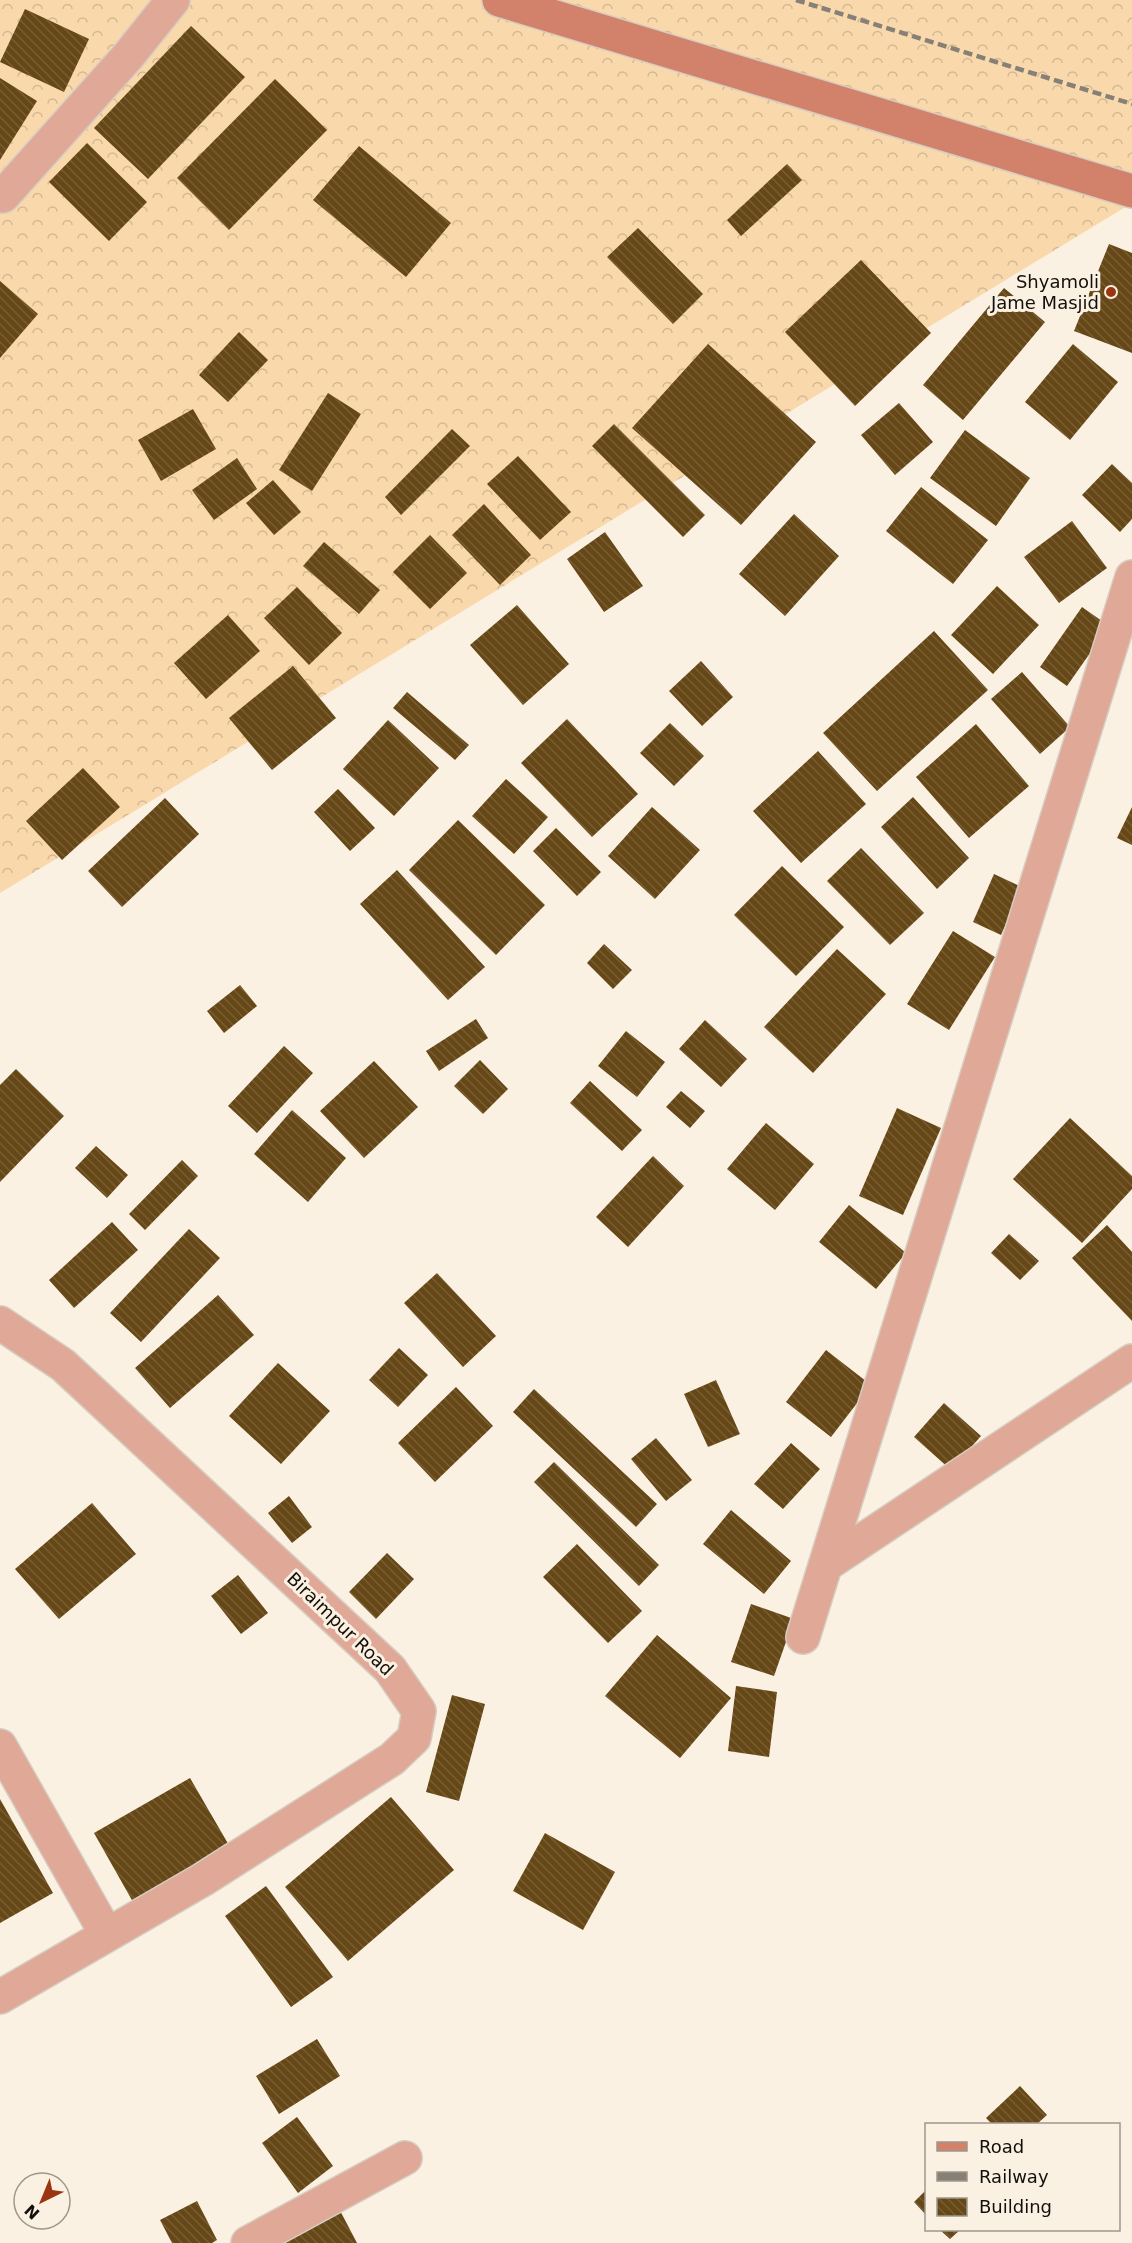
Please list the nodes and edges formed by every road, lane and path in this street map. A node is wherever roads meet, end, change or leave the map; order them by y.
1 (173, 0) edge
2 (499, 0) edge
3 (1132, 191) edge
4 (3, 196) dead end
5 (1132, 578) edge
6 (0, 1323) edge
7 (1132, 1361) edge
8 (827, 1564) junction
9 (803, 1637) dead end
10 (0, 1746) edge
11 (108, 1935) junction
12 (0, 1997) edge
13 (405, 2158) dead end
14 (248, 2243) edge

1 - 4 street
2 - 3 street
5 - 8 street
6 - 11 street, Biraimpur Road
7 - 8 street
8 - 9 street
10 - 11 street
11 - 12 street, Biraimpur Road
13 - 14 street

